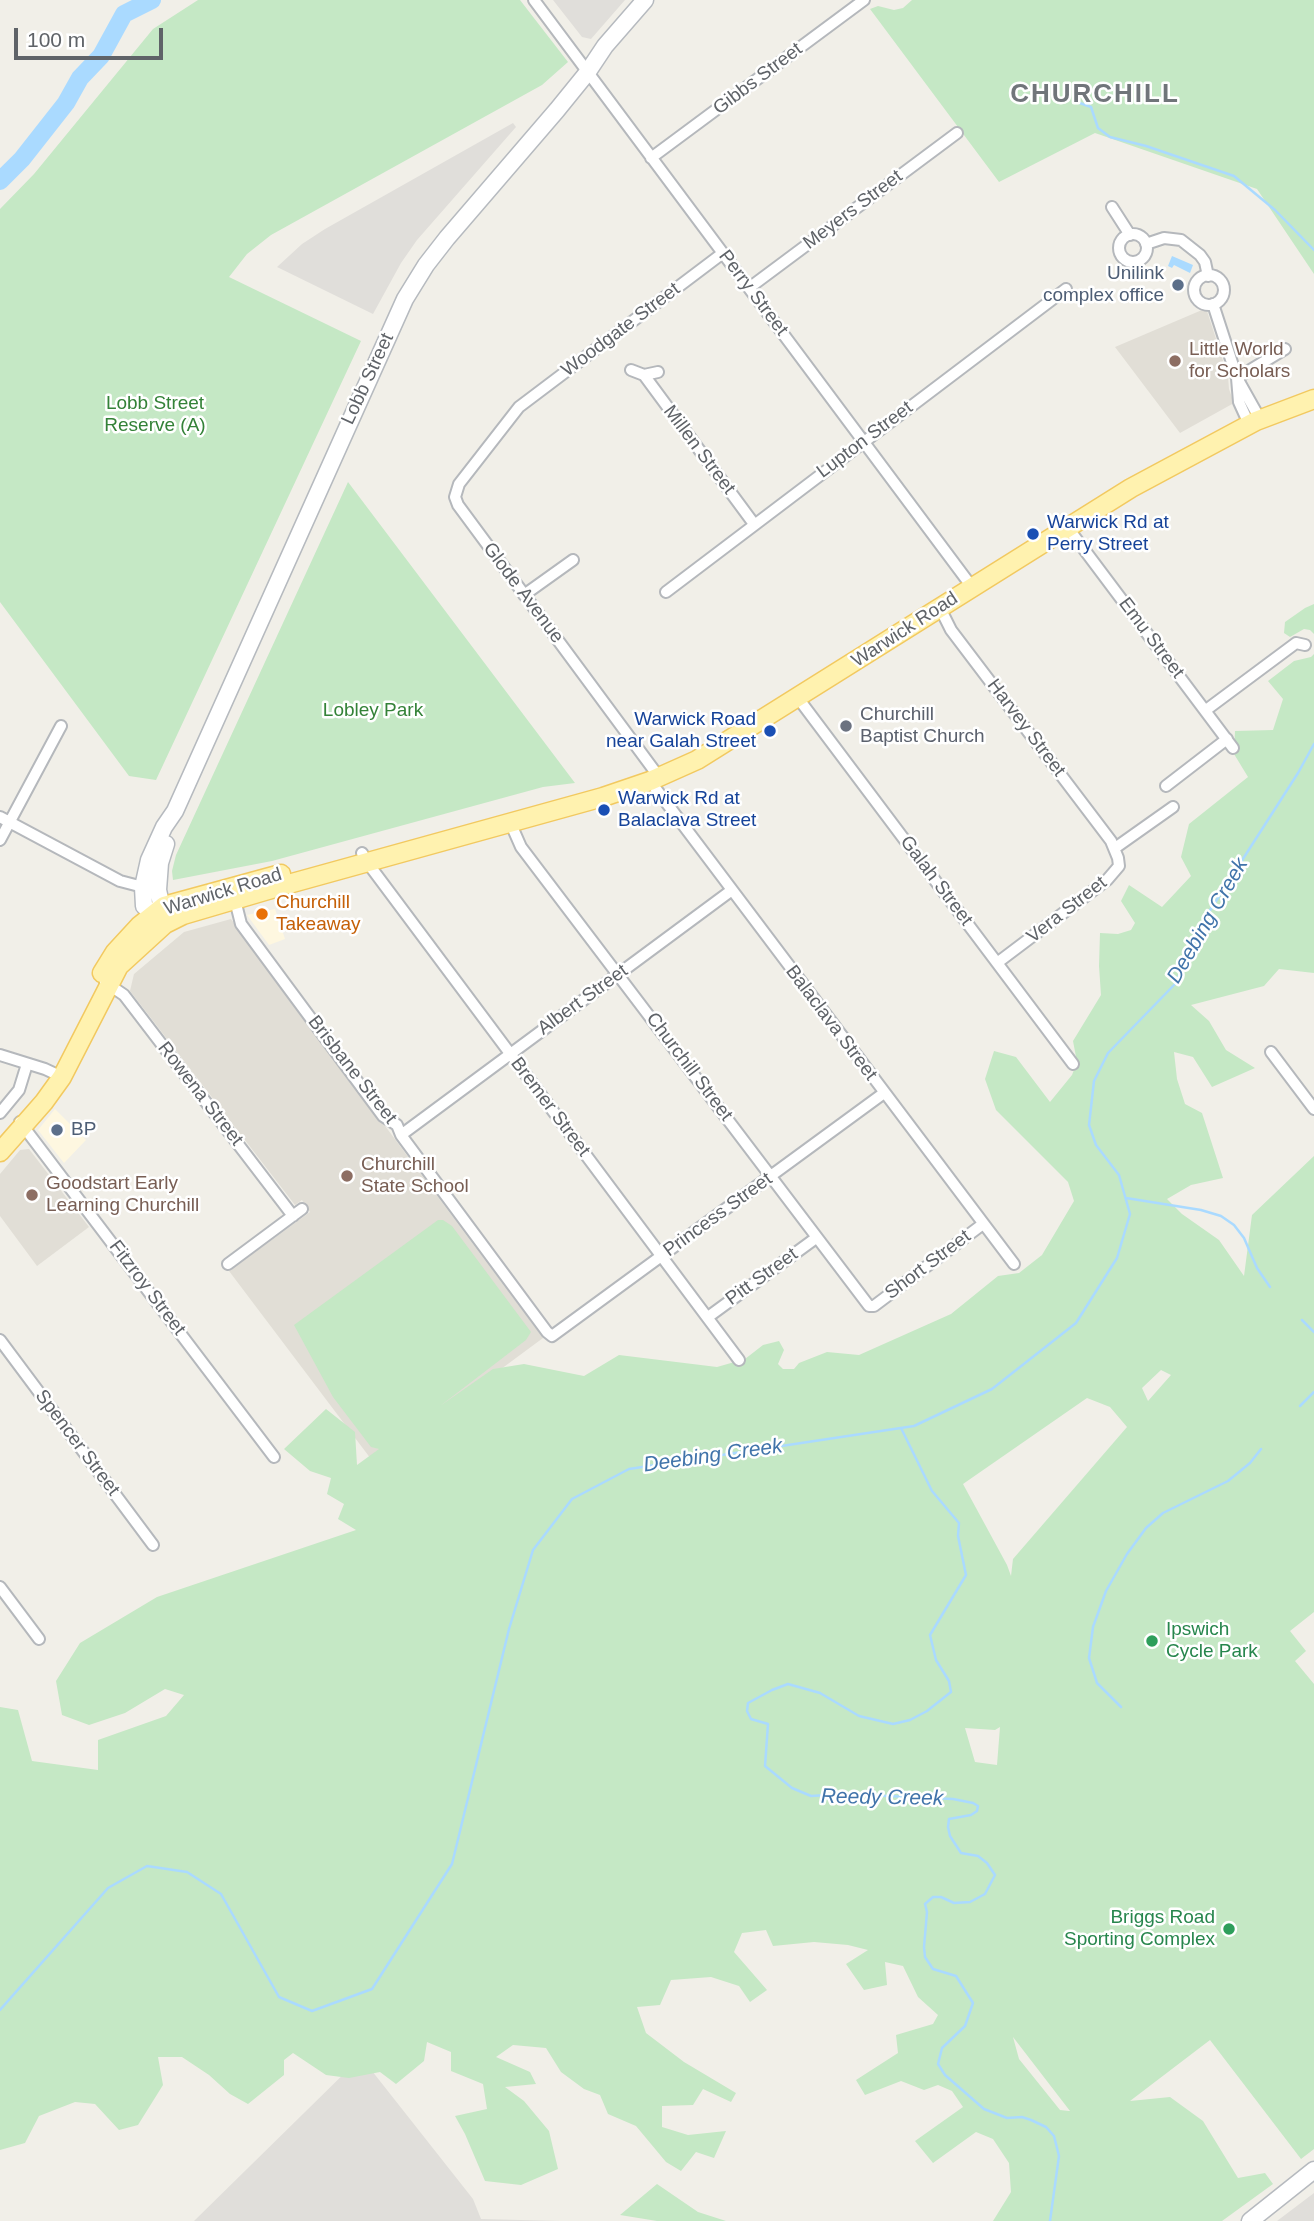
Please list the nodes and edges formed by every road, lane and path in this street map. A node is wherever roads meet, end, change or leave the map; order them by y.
1 (534, 0) edge
2 (645, 0) edge
3 (864, 0) edge
4 (587, 73) junction
5 (957, 133) dead end
6 (652, 158) junction
7 (1112, 207) dead end
8 (1130, 235) junction
9 (1146, 244) junction
10 (723, 254) junction
11 (1208, 276) junction
12 (749, 288) junction
13 (1066, 289) dead end
14 (1213, 304) junction
15 (1285, 349) dead end
16 (631, 370) dead end
17 (658, 372) dead end
18 (644, 375) junction
19 (1237, 377) junction
20 (1314, 400) edge
21 (519, 407) joint
22 (1254, 422) junction
23 (864, 441) junction
24 (754, 524) junction
25 (1068, 528) junction
26 (573, 560) dead end
27 (972, 587) junction
28 (666, 592) dead end
29 (524, 595) junction
30 (940, 608) junction
31 (1305, 645) dead end
32 (798, 698) junction
33 (1206, 710) junction
34 (61, 726) dead end
35 (655, 779) junction
36 (1166, 786) dead end
37 (1173, 807) dead end
38 (175, 811) junction
39 (5, 820) edge
40 (510, 822) junction
41 (0, 840) edge
42 (1115, 848) junction
43 (364, 857) junction
44 (143, 887) junction
45 (732, 890) junction
46 (235, 900) junction
47 (160, 915) junction
48 (997, 963) junction
49 (620, 974) junction
50 (104, 981) junction
51 (1271, 1052) dead end
52 (510, 1054) junction
53 (0, 1055) edge
54 (27, 1064) junction
55 (1073, 1064) dead end
56 (58, 1075) junction
57 (884, 1093) junction
58 (1314, 1109) edge
59 (0, 1113) edge
60 (21, 1123) junction
61 (401, 1135) junction
62 (0, 1143) edge
63 (0, 1152) edge
64 (771, 1177) junction
65 (983, 1224) junction
66 (816, 1238) junction
67 (662, 1256) junction
68 (228, 1264) dead end
69 (1014, 1264) dead end
70 (874, 1306) joint
71 (708, 1317) junction
72 (552, 1336) joint
73 (0, 1340) edge
74 (739, 1360) dead end
75 (275, 1457) dead end
76 (153, 1545) dead end
77 (0, 1587) edge
78 (39, 1639) dead end
79 (1314, 2170) edge
80 (1250, 2221) edge

1 - 4 street, Perry Street
2 - 4 main road, Lobb Street
3 - 6 street, Gibbs Street
4 - 6 street, Perry Street
4 - 38 main road, Lobb Street
5 - 12 street, Meyers Street
6 - 10 street, Perry Street
7 - 8 street
8 - 9 street
8 - 9 street
9 - 11 street
10 - 12 street, Perry Street
10 - 21 street, Woodgate Street
11 - 14 street
11 - 14 street
12 - 23 street, Perry Street
13 - 23 street, Lupton Street
14 - 19 street
15 - 19 street
16 - 18 street
17 - 18 street
18 - 24 street, Millen Street
19 - 22 street
20 - 22 main road, Warwick Road
21 - 29 street, Glode Avenue
22 - 25 main road, Warwick Road
23 - 24 street, Lupton Street
23 - 27 street, Perry Street
24 - 28 street, Lupton Street
25 - 27 main road, Warwick Road
25 - 33 street, Emu Street
26 - 29 street
27 - 30 main road, Warwick Road
29 - 35 street, Glode Avenue
30 - 32 main road, Warwick Road
30 - 42 street, Harvey Street
31 - 33 street
32 - 35 main road, Warwick Road
32 - 48 street, Galah Street
33 - 36 street, Emu Street
34 - 39 street
35 - 40 main road, Warwick Road
35 - 45 street, Balaclava Street
37 - 42 street
38 - 44 main road, Lobb Street
38 - 47 main road, Lobb Street
39 - 41 street
39 - 44 street
40 - 43 main road, Warwick Road
40 - 49 street, Churchill Street
42 - 48 street, Vera Street
43 - 46 main road, Warwick Road
43 - 47 main road, Warwick Road
43 - 52 street, Bremer Street
44 - 47 main road
45 - 49 street, Albert Street
45 - 57 street, Balaclava Street
46 - 47 main road, Warwick Road
46 - 61 street, Brisbane Street
47 - 50 main road, Warwick Road
48 - 55 street, Galah Street
49 - 52 street, Albert Street
49 - 64 street, Churchill Street
50 - 56 main road, Warwick Road
50 - 68 street, Rowena Street
51 - 58 street
52 - 61 street, Albert Street
52 - 67 street, Bremer Street
53 - 54 street
54 - 56 street
54 - 59 street
56 - 60 main road, Warwick Road
57 - 64 street, Princess Street
57 - 65 street, Balaclava Street
60 - 62 main road, Warwick Road
60 - 63 main road, Warwick Road
60 - 75 street, Fitzroy Street
61 - 72 street, Brisbane Street
64 - 66 street, Churchill Street
64 - 67 street, Princess Street
65 - 69 street, Balaclava Street
65 - 70 street, Short Street
66 - 70 street, Churchill Street
66 - 71 street, Pitt Street
67 - 71 street, Bremer Street
67 - 72 street, Princess Street
71 - 74 street, Bremer Street
73 - 76 street, Spencer Street
77 - 78 street
79 - 80 main road

